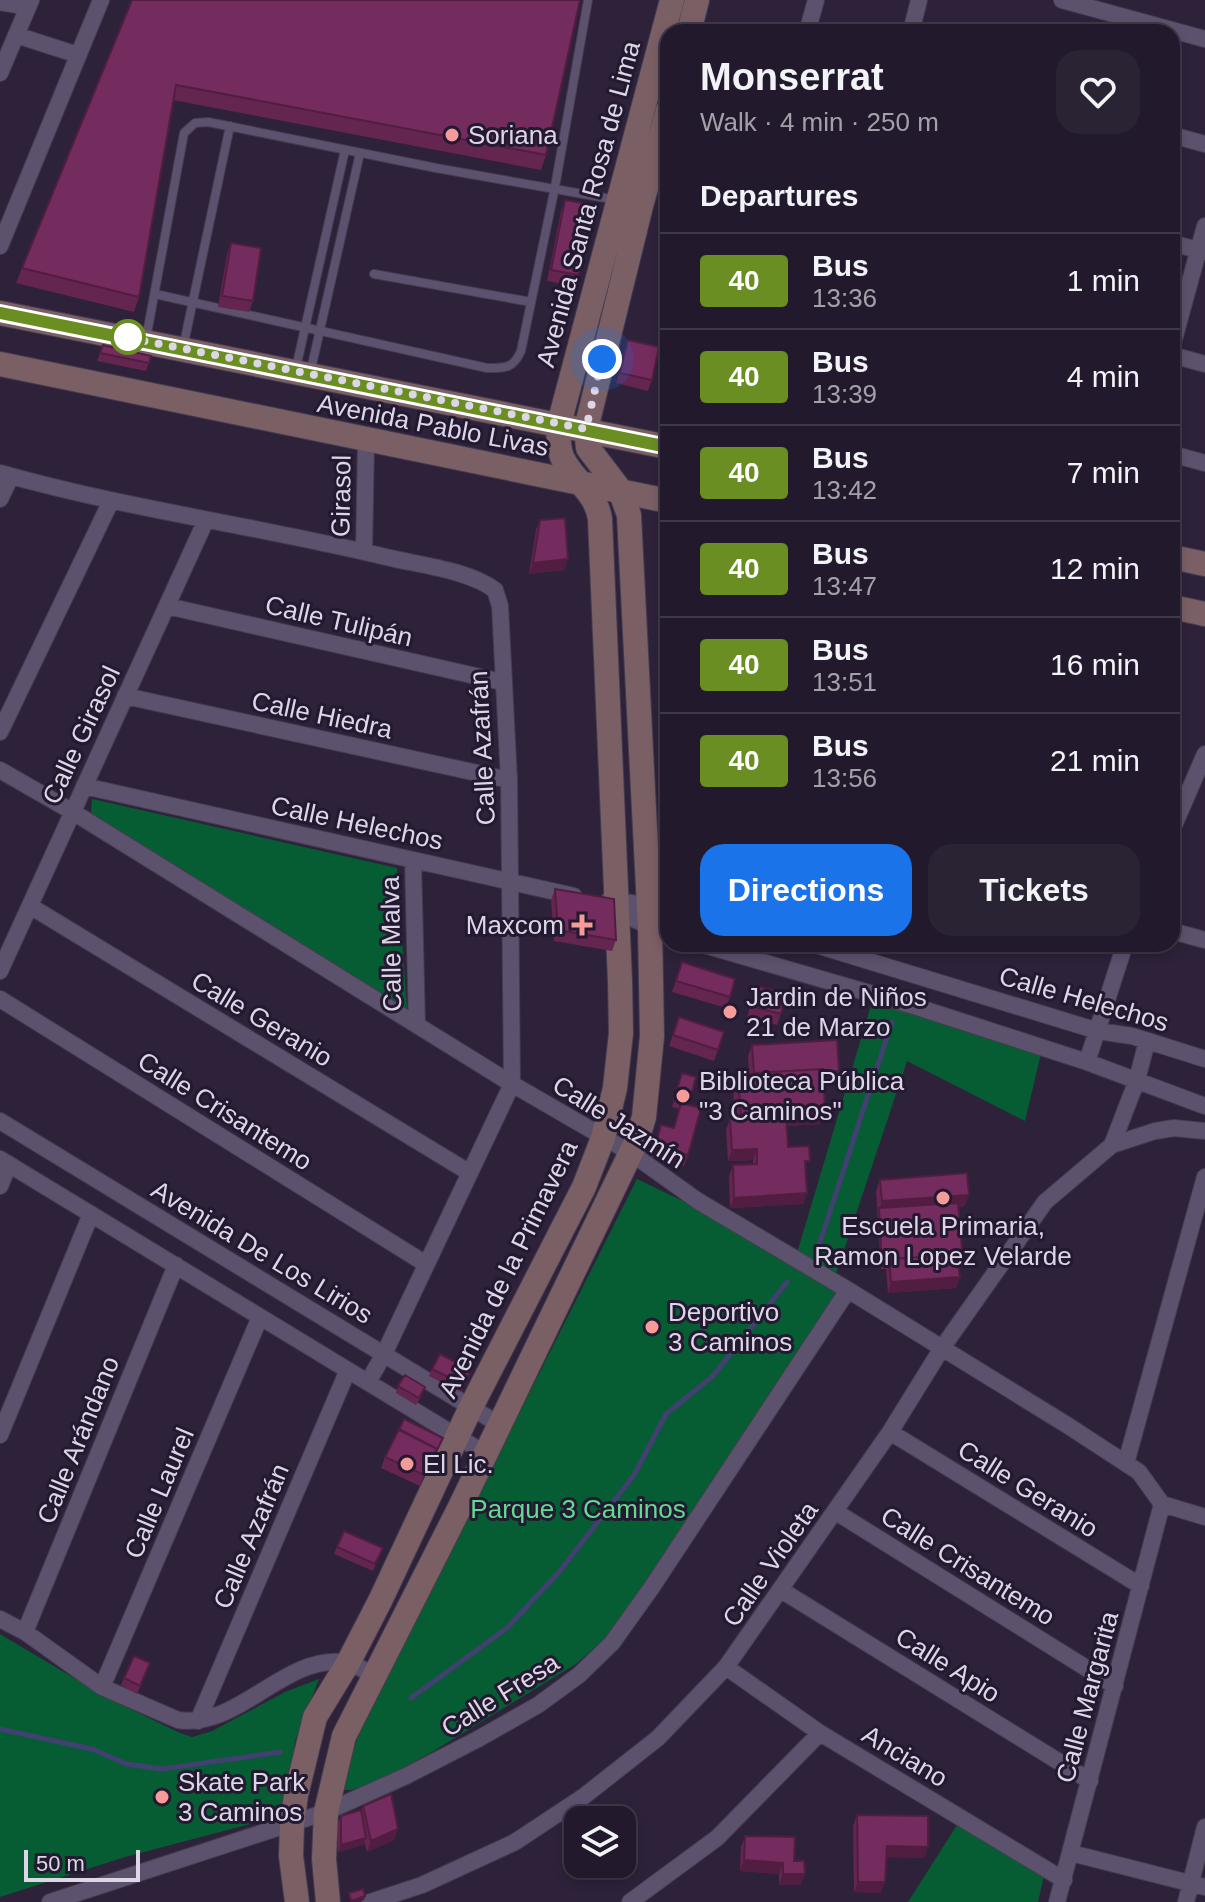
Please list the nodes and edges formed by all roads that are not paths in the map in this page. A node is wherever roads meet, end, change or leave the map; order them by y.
1 (101, 0) edge
2 (588, 0) edge
3 (672, 0) edge
4 (697, 0) edge
5 (816, 0) edge
6 (919, 0) edge
7 (1062, 0) edge
8 (0, 2) edge
9 (30, 3) edge
10 (667, 24) edge
11 (691, 24) edge
12 (809, 24) edge
13 (913, 24) edge
14 (1150, 24) edge
15 (1180, 32) edge
16 (16, 35) junction
17 (1205, 39) edge
18 (78, 55) junction
19 (660, 57) edge
20 (0, 73) edge
21 (230, 126) junction
22 (660, 129) edge
23 (1180, 137) edge
24 (1205, 144) edge
25 (345, 150) junction
26 (360, 153) junction
27 (555, 187) junction
28 (629, 203) junction
29 (1205, 226) edge
30 (1180, 245) edge
31 (0, 246) edge
32 (1202, 251) edge
33 (374, 274) dead end
34 (315, 284) junction
35 (329, 287) junction
36 (155, 294) junction
37 (531, 302) junction
38 (193, 303) junction
39 (0, 313) edge
40 (1180, 321) edge
41 (305, 328) junction
42 (319, 331) junction
43 (146, 341) junction
44 (183, 348) junction
45 (1180, 357) edge
46 (0, 364) edge
47 (1205, 364) edge
48 (303, 374) junction
49 (559, 424) junction
50 (586, 429) junction
51 (366, 441) junction
52 (660, 445) edge
53 (1180, 456) edge
54 (1205, 463) edge
55 (6, 474) edge
56 (584, 485) junction
57 (620, 490) junction
58 (0, 499) edge
59 (660, 499) edge
60 (111, 501) junction
61 (206, 520) junction
62 (364, 552) junction
63 (1180, 559) edge
64 (1205, 564) edge
65 (167, 606) junction
66 (1180, 609) edge
67 (1205, 614) edge
68 (502, 682) junction
69 (125, 696) junction
70 (0, 732) edge
71 (1205, 754) edge
72 (0, 770) edge
73 (509, 780) junction
74 (84, 786) junction
75 (73, 812) junction
76 (1180, 812) edge
77 (413, 861) junction
78 (511, 880) junction
79 (609, 905) junction
80 (30, 906) junction
81 (659, 918) edge
82 (1180, 933) edge
83 (1205, 940) edge
84 (729, 952) edge
85 (839, 952) edge
86 (1123, 952) edge
87 (0, 971) edge
88 (0, 999) edge
89 (417, 1025) junction
90 (1098, 1031) junction
91 (1147, 1041) junction
92 (1205, 1059) edge
93 (1087, 1062) junction
94 (1137, 1080) junction
95 (512, 1084) junction
96 (1205, 1106) edge
97 (0, 1121) edge
98 (1205, 1131) edge
99 (603, 1138) junction
100 (1112, 1145) junction
101 (631, 1153) junction
102 (5, 1162) edge
103 (470, 1173) junction
104 (1205, 1177) edge
105 (0, 1186) edge
106 (91, 1214) junction
107 (426, 1264) junction
108 (176, 1265) junction
109 (848, 1290) junction
110 (260, 1317) junction
111 (942, 1348) junction
112 (384, 1354) junction
113 (348, 1370) junction
114 (368, 1382) junction
115 (471, 1407) junction
116 (500, 1425) junction
117 (890, 1432) junction
118 (0, 1435) edge
119 (458, 1437) junction
120 (486, 1454) junction
121 (1126, 1463) junction
122 (1162, 1504) junction
123 (836, 1512) junction
124 (1205, 1517) edge
125 (1141, 1586) junction
126 (781, 1590) junction
127 (0, 1619) edge
128 (25, 1632) junction
129 (348, 1663) junction
130 (726, 1667) junction
131 (376, 1675) junction
132 (1115, 1686) junction
133 (102, 1687) junction
134 (198, 1721) junction
135 (820, 1733) junction
136 (1090, 1781) junction
137 (326, 1812) junction
138 (292, 1825) junction
139 (1205, 1827) edge
140 (1071, 1853) junction
141 (1064, 1880) junction
142 (1198, 1886) edge
143 (50, 1902) edge
144 (297, 1902) edge
145 (328, 1902) edge
146 (370, 1902) edge
147 (630, 1902) edge
148 (1057, 1902) edge
149 (1186, 1902) edge

1 - 18 street
2 - 27 lane
3 - 10 street, Avenida Santa Rosa de Lima
4 - 11 street
5 - 12 street
6 - 13 street
7 - 14 street
8 - 9 street
9 - 16 street
15 - 17 street
16 - 18 street
16 - 20 street
18 - 31 street
19 - 28 street, Avenida Santa Rosa de Lima
21 - 25 lane
21 - 36 lane
21 - 38 lane
22 - 28 street, Avenida Santa Rosa de Lima
23 - 24 street
25 - 26 lane
25 - 34 lane
26 - 27 lane
26 - 35 lane
27 - 28 lane
27 - 37 lane
28 - 49 street, Avenida Santa Rosa de Lima
28 - 50 street, Avenida Santa Rosa de Lima
29 - 32 street
30 - 32 street
32 - 40 street
33 - 37 lane
34 - 35 lane
34 - 41 lane
35 - 42 lane
36 - 38 lane
36 - 43 lane
37 - 42 lane
38 - 41 lane
38 - 44 lane
39 - 43 street, Avenida Pablo Livas
41 - 42 lane
41 - 48 lane
42 - 48 lane
43 - 44 street, Avenida Pablo Livas
44 - 48 street, Avenida Pablo Livas
45 - 47 street
46 - 51 street, Avenida Pablo Livas
48 - 49 street, Avenida Pablo Livas
49 - 50 street, Avenida Pablo Livas
49 - 56 street, Avenida de la Primavera
50 - 52 street, Avenida Pablo Livas
50 - 57 street
51 - 56 street, Avenida Pablo Livas
51 - 62 street, Girasol
53 - 54 street
55 - 58 street
55 - 60 street, Calle Azafrán
56 - 57 street, Avenida Pablo Livas
56 - 79 street, Avenida de la Primavera
57 - 59 street, Avenida Pablo Livas
57 - 81 street
60 - 61 street, Calle Azafrán
60 - 70 street
61 - 62 street, Calle Azafrán
61 - 65 street, Calle Girasol
62 - 68 street, Calle Azafrán
63 - 64 street
65 - 68 street, Calle Tulipán
65 - 69 street, Calle Girasol
66 - 67 street
68 - 73 street, Calle Azafrán
69 - 73 street, Calle Hiedra
69 - 74 street, Calle Girasol
71 - 76 street
72 - 75 street, Calle Jazmín
73 - 78 street, Calle Azafrán
74 - 75 street, Calle Girasol
74 - 77 street, Calle Helechos
75 - 80 street, Calle Girasol
75 - 89 street, Calle Jazmín
77 - 78 street, Calle Helechos
77 - 89 street, Calle Malva
78 - 79 street, Calle Helechos
78 - 95 street, Calle Azafrán
79 - 81 street
79 - 99 street, Avenida de la Primavera
80 - 87 street, Calle Girasol
80 - 103 street, Calle Geranio
81 - 101 street
82 - 83 street
84 - 93 street
85 - 90 street, Calle Helechos
86 - 90 street
88 - 107 street, Calle Crisantemo
89 - 95 street, Calle Jazmín
90 - 91 street, Calle Helechos
90 - 93 street
91 - 92 street, Calle Helechos
91 - 94 street, Calle Violeta
93 - 94 street
94 - 96 street
94 - 100 street, Calle Violeta
95 - 99 street, Calle Jazmín
95 - 103 street, Calle Azafrán
97 - 112 street, Avenida De Los Lirios
98 - 100 street, Calle Violeta
99 - 101 street, Calle Jazmín
99 - 115 street, Avenida de la Primavera
100 - 111 street, Calle Violeta
101 - 109 street, Calle Jazmín
101 - 116 street
102 - 105 street
102 - 106 street
103 - 107 street, Calle Azafrán
104 - 121 street
106 - 108 street
106 - 118 street
107 - 112 street, Calle Azafrán
108 - 110 street
108 - 128 street, Calle Arándano
109 - 111 street, Calle Jazmín
109 - 137 street, Calle Fresa
110 - 113 street
110 - 133 street, Calle Laurel
111 - 117 street, Calle Violeta
111 - 121 street, Calle Jazmín
112 - 114 street, Calle Azafrán
112 - 115 street, Avenida De Los Lirios
113 - 114 street
113 - 134 street, Calle Azafrán
114 - 119 street
115 - 116 street, Avenida De Los Lirios
115 - 119 street, Avenida de la Primavera
116 - 120 street
117 - 123 street, Calle Violeta
117 - 125 street, Calle Geranio
119 - 120 street
119 - 129 street, Avenida de la Primavera
120 - 131 street
121 - 122 street, Calle Jazmín
122 - 124 street
122 - 125 street, Calle Margarita
123 - 126 street, Calle Violeta
123 - 132 street, Calle Crisantemo
125 - 132 street, Calle Margarita
126 - 130 street, Calle Violeta
126 - 136 street, Calle Apio
127 - 128 street
128 - 133 street
129 - 131 street
129 - 134 street
129 - 138 street, Avenida de la Primavera
130 - 135 street, Anciano
130 - 146 street, Calle Violeta
131 - 137 street
132 - 136 street, Calle Margarita
133 - 134 street
135 - 141 street, Anciano
135 - 147 street
136 - 140 street, Calle Margarita
137 - 138 street, Calle Fresa
137 - 145 street
138 - 143 street, Calle Fresa
138 - 144 street, Avenida de la Primavera
139 - 142 street
140 - 141 street, Calle Margarita
140 - 142 street
141 - 148 street, Calle Margarita
142 - 149 street

